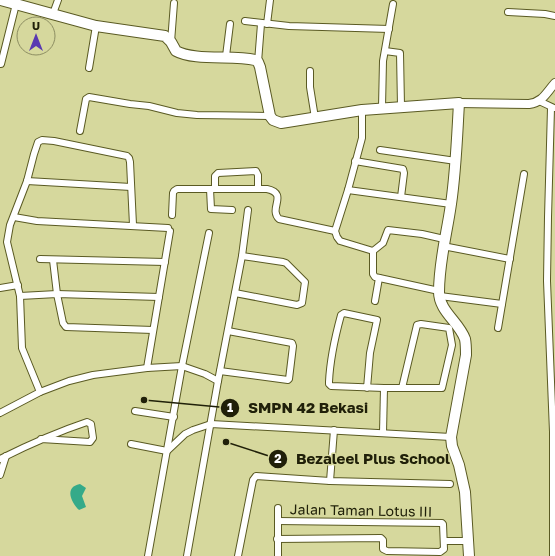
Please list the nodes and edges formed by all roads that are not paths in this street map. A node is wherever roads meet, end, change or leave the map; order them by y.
1 (3, 0) edge
2 (58, 0) edge
3 (270, 0) edge
4 (174, 3) dead end
5 (16, 4) junction
6 (393, 4) dead end
7 (54, 11) dead end
8 (508, 12) dead end
9 (555, 16) edge
10 (245, 21) dead end
11 (230, 24) dead end
12 (264, 24) junction
13 (96, 26) junction
14 (389, 29) junction
15 (171, 42) junction
16 (385, 51) junction
17 (226, 56) junction
18 (258, 62) junction
19 (0, 64) edge
20 (89, 68) dead end
21 (310, 71) dead end
22 (555, 83) edge
23 (539, 101) junction
24 (459, 103) junction
25 (401, 106) junction
26 (382, 107) junction
27 (553, 108) edge
28 (362, 110) junction
29 (270, 116) junction
30 (315, 118) junction
31 (80, 131) dead end
32 (380, 150) dead end
33 (355, 161) junction
34 (456, 161) junction
35 (524, 174) dead end
36 (28, 181) junction
37 (131, 187) junction
38 (213, 188) junction
39 (258, 189) junction
40 (348, 190) junction
41 (401, 197) junction
42 (451, 204) junction
43 (232, 210) dead end
44 (248, 210) dead end
45 (172, 215) dead end
46 (14, 217) junction
47 (133, 226) junction
48 (335, 231) junction
49 (209, 232) dead end
50 (444, 242) junction
51 (374, 250) junction
52 (242, 256) junction
53 (40, 259) dead end
54 (510, 259) junction
55 (53, 260) junction
56 (165, 262) junction
57 (379, 278) junction
58 (18, 285) junction
59 (0, 288) edge
60 (235, 293) junction
61 (57, 294) junction
62 (439, 294) junction
63 (20, 296) junction
64 (159, 296) junction
65 (375, 302) dead end
66 (502, 304) junction
67 (498, 328) dead end
68 (153, 330) junction
69 (228, 331) junction
70 (182, 366) junction
71 (147, 368) junction
72 (220, 371) junction
73 (218, 381) junction
74 (366, 388) junction
75 (384, 388) junction
76 (402, 388) junction
77 (40, 392) junction
78 (135, 411) dead end
79 (0, 413) edge
80 (174, 417) junction
81 (211, 424) junction
82 (334, 430) junction
83 (383, 433) junction
84 (451, 437) junction
85 (41, 439) junction
86 (131, 444) dead end
87 (167, 451) junction
88 (3, 458) edge
89 (0, 475) edge
90 (330, 481) junction
91 (450, 484) dead end
92 (278, 508) dead end
93 (278, 521) junction
94 (277, 539) junction
95 (444, 541) junction
96 (468, 541) junction
97 (148, 556) edge
98 (187, 556) edge
99 (238, 556) edge
100 (278, 556) edge
101 (469, 556) edge
102 (553, 556) edge

1 - 5 main road
2 - 7 street
3 - 12 street
4 - 15 street
5 - 13 main road
5 - 19 street
6 - 14 street
8 - 9 street
10 - 12 street
11 - 17 street
12 - 14 street
12 - 18 street
13 - 15 main road
13 - 20 street
14 - 16 street
15 - 17 main road
16 - 25 street
16 - 26 street
17 - 18 main road
18 - 29 main road
21 - 30 street
22 - 23 street
23 - 24 street
23 - 27 street
24 - 25 main road
24 - 34 main road
25 - 26 main road
26 - 28 main road
27 - 102 street
28 - 30 main road
28 - 33 street
29 - 30 main road
29 - 31 street
32 - 34 street
33 - 40 street
33 - 41 street
34 - 42 main road
35 - 54 street
36 - 37 street
36 - 37 street
36 - 46 street
37 - 47 street
38 - 39 street
38 - 39 street
38 - 43 street
38 - 45 street
39 - 48 street
40 - 41 street
40 - 48 street
41 - 42 street
42 - 50 main road
44 - 52 street
46 - 47 street
46 - 58 street
47 - 56 street
48 - 51 street
49 - 70 street
50 - 51 street
50 - 54 street
50 - 62 main road
51 - 57 street
52 - 60 street
52 - 60 street
53 - 55 street
54 - 66 street
55 - 56 street
55 - 61 street
56 - 64 street
57 - 62 street
57 - 65 street
58 - 59 street
58 - 63 street
60 - 69 street
61 - 63 street
61 - 64 street
61 - 68 street
62 - 66 street
62 - 84 main road
63 - 77 street
64 - 68 street
66 - 67 street
68 - 71 street
69 - 72 street
69 - 72 street
70 - 71 street
70 - 73 street
70 - 80 street
71 - 77 street
72 - 73 street
73 - 81 street
74 - 74 street
74 - 75 street
75 - 76 street
75 - 83 street
76 - 76 street
77 - 79 street
78 - 80 street
80 - 87 street
81 - 82 street
81 - 87 street
81 - 98 street
82 - 83 street
82 - 90 street
83 - 84 street
84 - 96 main road
85 - 85 street
85 - 88 street
86 - 87 street
87 - 97 street
88 - 89 street
90 - 91 street
90 - 99 street
92 - 93 street
93 - 94 street, Jalan Taman Lotus III
93 - 95 street, Jalan Taman Lotus III
94 - 95 street
94 - 100 street, Jalan Taman Lotus III
95 - 96 street
96 - 101 main road

